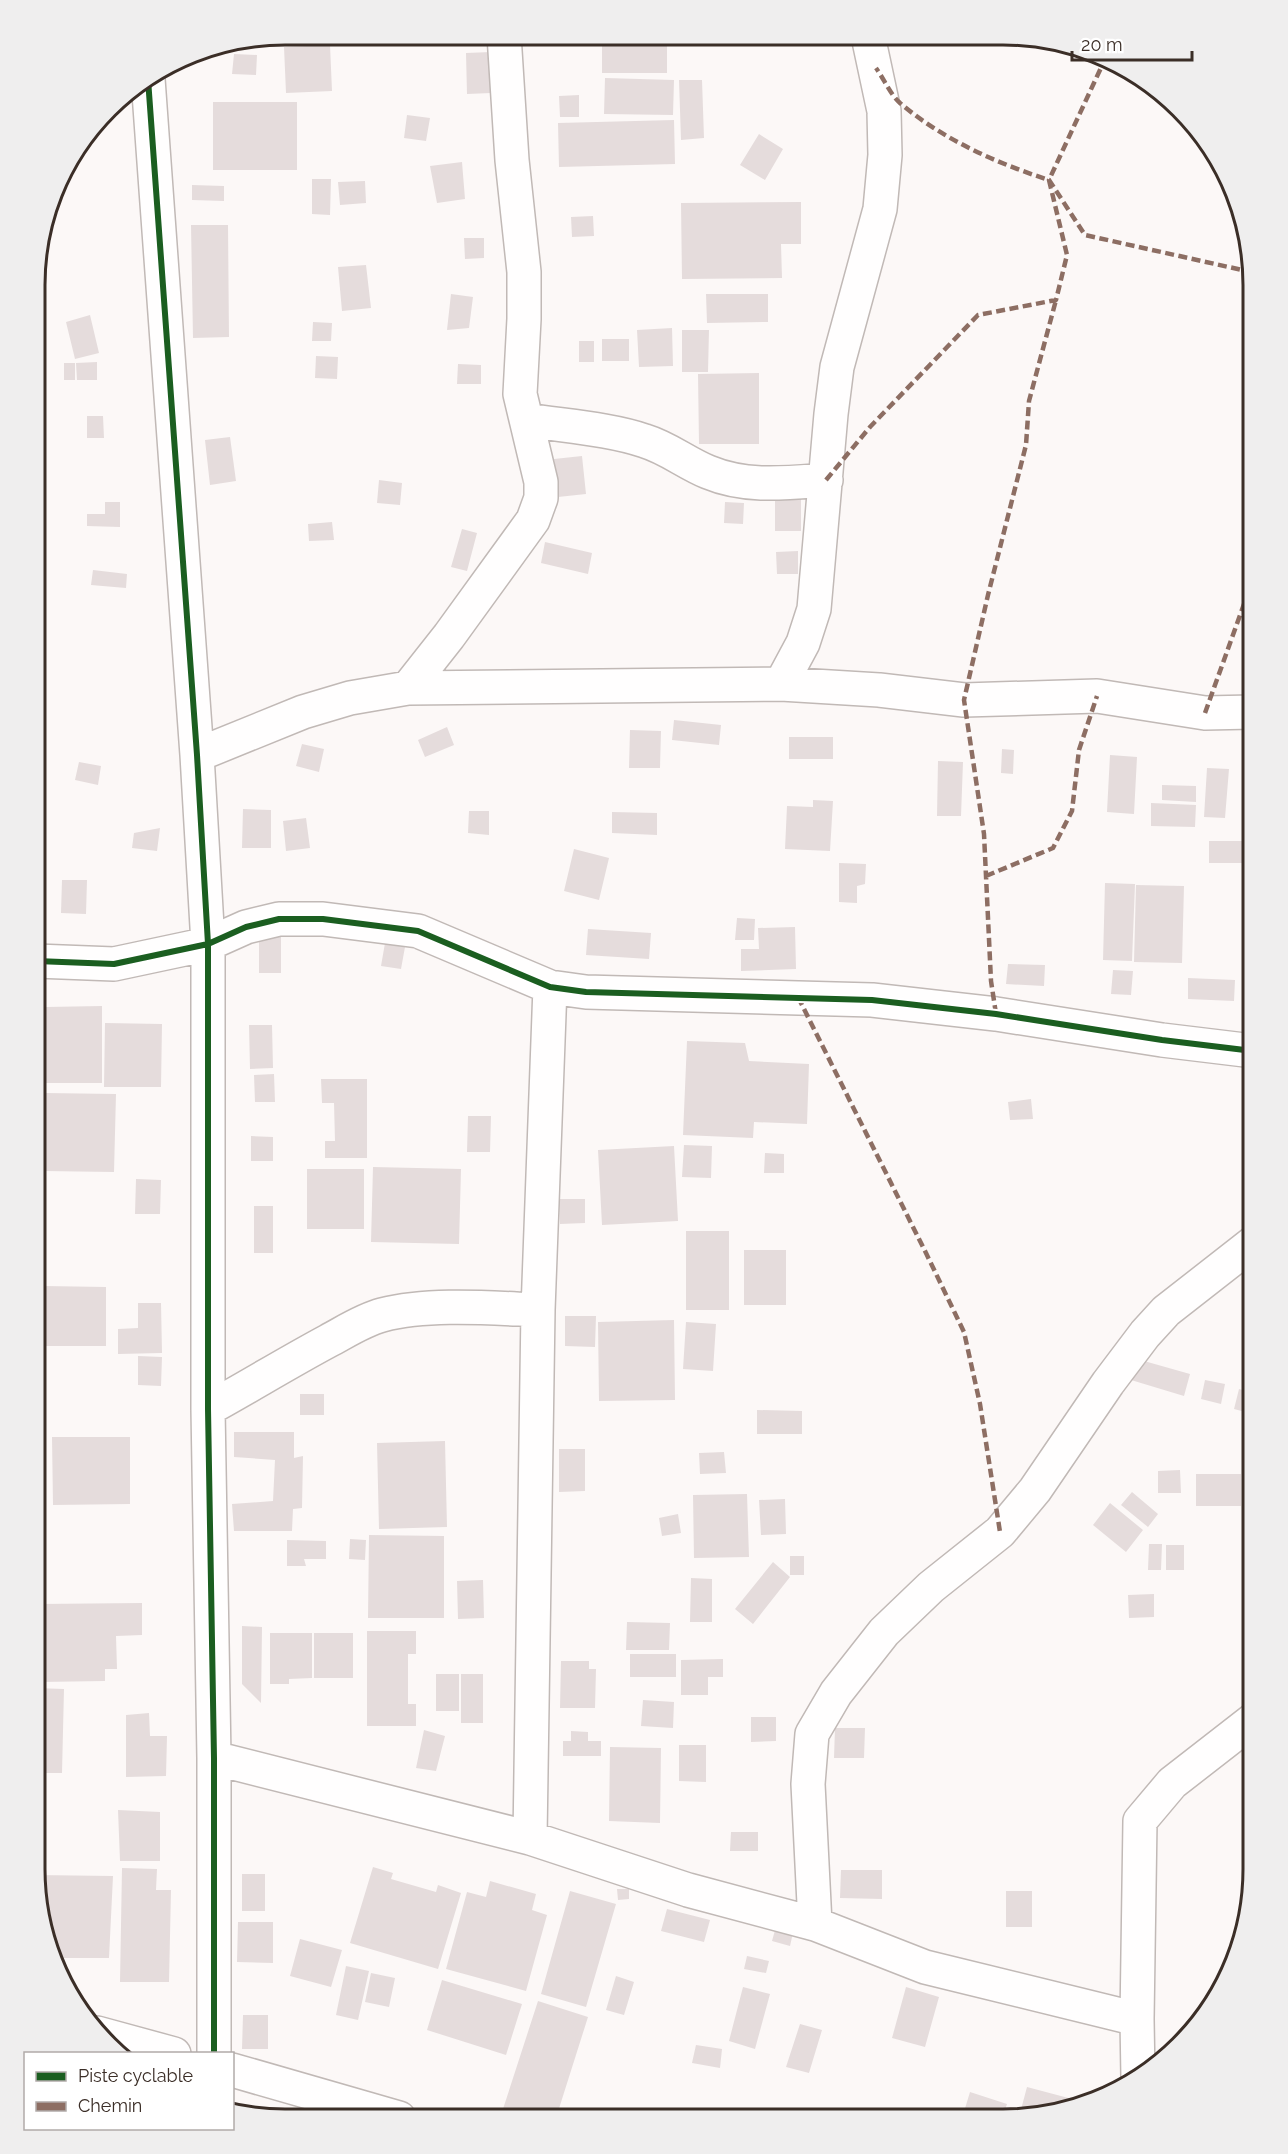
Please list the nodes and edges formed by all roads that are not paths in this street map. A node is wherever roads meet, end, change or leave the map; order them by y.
1 (505, 45) edge
2 (870, 45) edge
3 (149, 87) edge
4 (527, 420) junction
5 (826, 480) junction
6 (781, 684) junction
7 (408, 688) junction
8 (1243, 712) edge
9 (197, 755) junction
10 (208, 944) junction
11 (45, 961) edge
12 (550, 987) junction
13 (1243, 1050) edge
14 (1243, 1251) edge
15 (538, 1310) junction
16 (208, 1409) junction
17 (1243, 1728) edge
18 (214, 1758) junction
19 (530, 1838) junction
20 (815, 1924) junction
21 (1137, 2019) junction
22 (113, 2037) edge
23 (167, 2052) edge
24 (214, 2052) edge
25 (1138, 2068) edge
26 (234, 2071) edge
27 (368, 2109) edge

1 - 4 street
2 - 5 street
3 - 9 street
4 - 5 street
4 - 7 street
5 - 6 street
6 - 7 street
6 - 8 street
7 - 9 street
9 - 10 street
10 - 11 street
10 - 12 street
10 - 16 street
12 - 13 street
12 - 15 street
14 - 20 street
15 - 16 street
15 - 19 street
16 - 18 street
17 - 21 street
18 - 19 street
18 - 24 street
19 - 20 street
20 - 21 street
21 - 25 street
22 - 23 street
26 - 27 street

